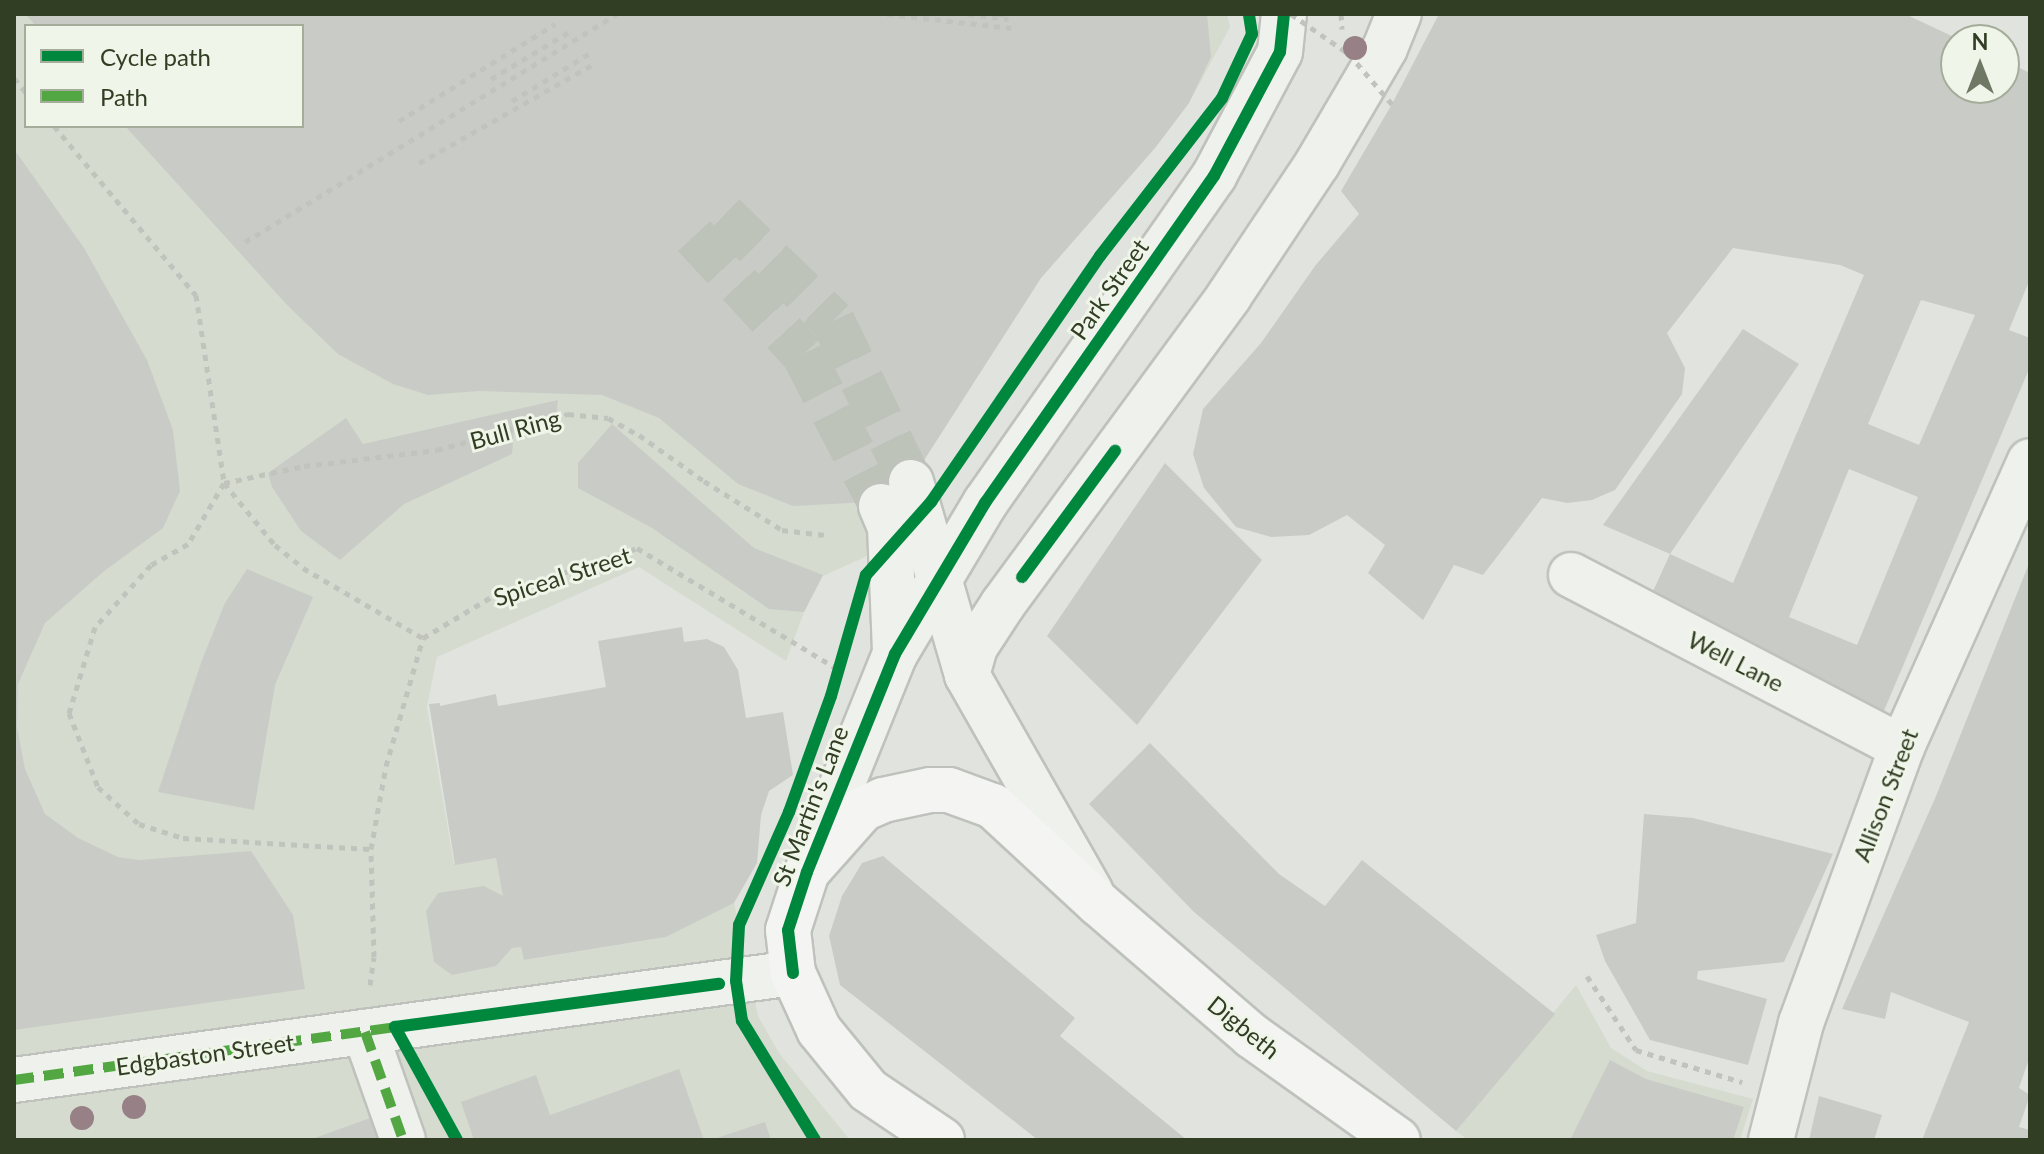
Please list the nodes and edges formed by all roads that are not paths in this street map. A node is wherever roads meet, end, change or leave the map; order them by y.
1 (1284, 14) edge
2 (1406, 28) edge
3 (2030, 461) edge
4 (940, 575) junction
5 (1571, 575) dead end
6 (895, 654) junction
7 (967, 675) junction
8 (1902, 747) junction
9 (807, 872) junction
10 (1099, 904) junction
11 (793, 973) junction
12 (380, 1030) junction
13 (14, 1080) edge
14 (938, 1139) edge
15 (403, 1140) edge
16 (1398, 1140) edge
17 (1771, 1140) edge

1 - 4 street, Park Street
2 - 7 street
3 - 8 street, Allison Street
4 - 6 street, St Martin's Lane
4 - 6 street
4 - 7 street
5 - 8 street, Well Lane
6 - 9 street, St Martin's Lane
7 - 10 street
8 - 17 street, Allison Street
9 - 10 main road, St Martin's Lane
9 - 11 main road, St Martin's Lane
10 - 16 main road, Digbeth
11 - 12 street
11 - 14 main road, St Martin's Lane
12 - 13 street, Edgbaston Street
12 - 15 street

